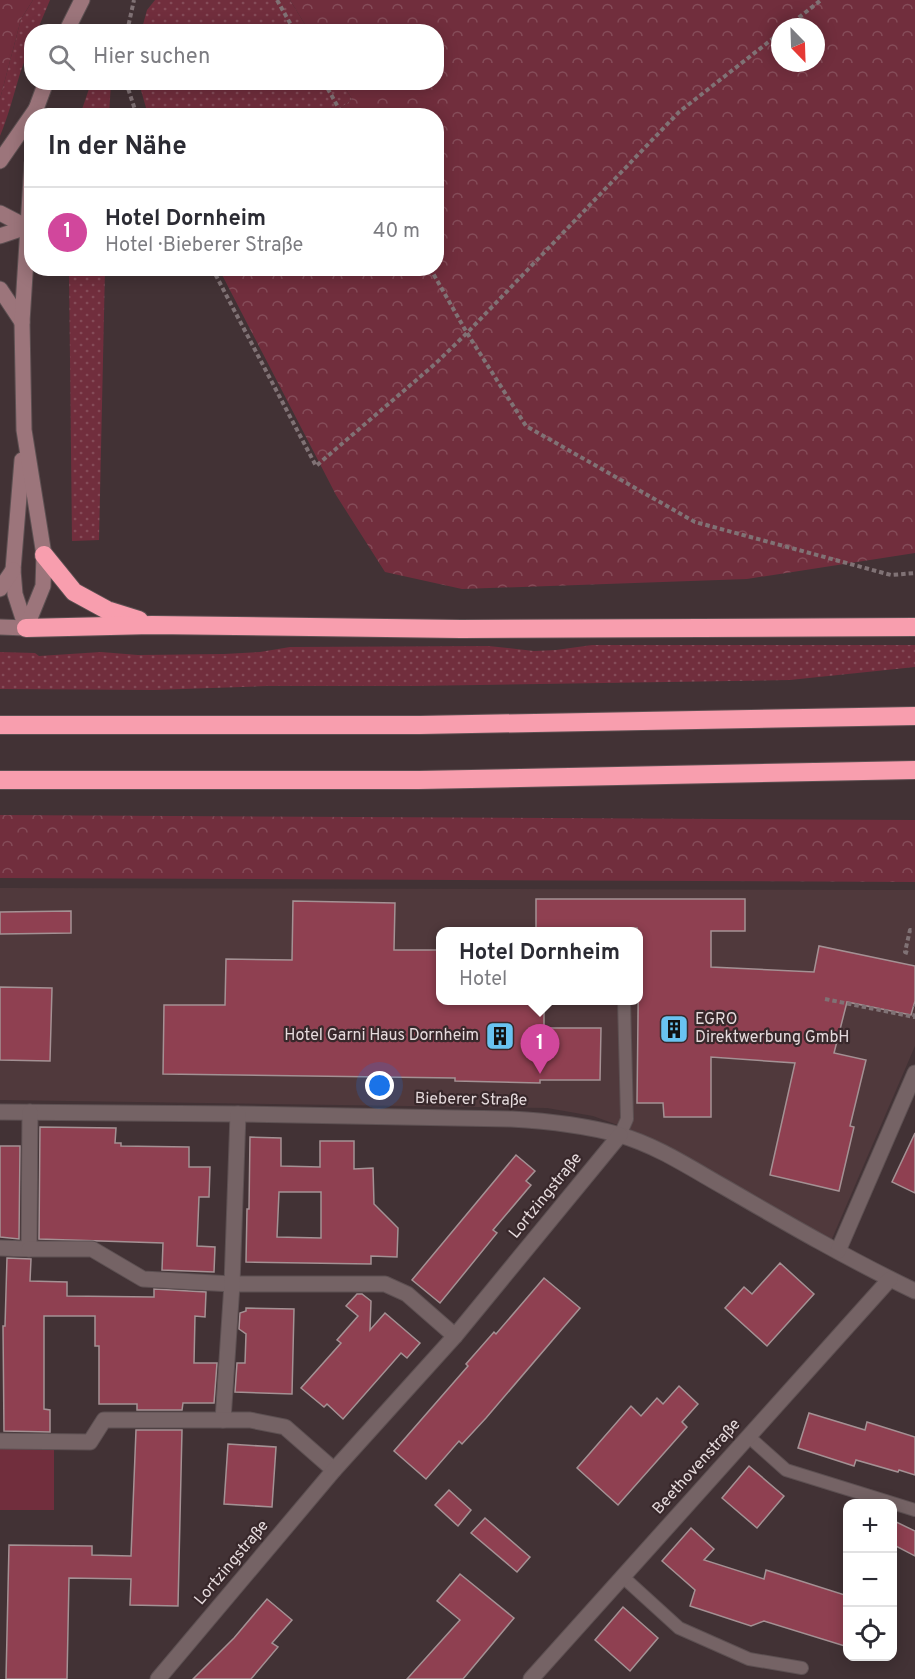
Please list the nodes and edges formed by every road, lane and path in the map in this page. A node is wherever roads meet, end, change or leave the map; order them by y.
1 (82, 0) edge
2 (134, 0) edge
3 (277, 0) edge
4 (821, 0) edge
5 (798, 18) edge
6 (70, 24) edge
7 (129, 24) edge
8 (290, 24) edge
9 (771, 40) edge
10 (43, 90) edge
11 (129, 90) edge
12 (328, 90) edge
13 (37, 108) edge
14 (134, 108) edge
15 (339, 108) edge
16 (24, 128) edge
17 (0, 161) edge
18 (0, 213) edge
19 (24, 225) edge
20 (24, 228) edge
21 (0, 236) edge
22 (24, 276) edge
23 (216, 276) edge
24 (435, 276) edge
25 (0, 289) edge
26 (22, 322) junction
27 (467, 333) junction
28 (24, 430) junction
29 (44, 555) junction
30 (13, 570) junction
31 (915, 573) edge
32 (0, 589) edge
33 (152, 625) junction
34 (0, 627) edge
35 (915, 627) edge
36 (26, 628) junction
37 (915, 716) edge
38 (0, 725) edge
39 (915, 770) edge
40 (0, 780) edge
41 (913, 931) dead end
42 (908, 952) dead end
43 (825, 999) dead end
44 (624, 1005) edge
45 (915, 1011) edge
46 (915, 1073) edge
47 (0, 1112) edge
48 (30, 1112) junction
49 (237, 1114) junction
50 (620, 1135) junction
51 (0, 1248) edge
52 (29, 1248) junction
53 (838, 1251) junction
54 (890, 1279) junction
55 (232, 1284) junction
56 (915, 1291) edge
57 (455, 1336) junction
58 (223, 1420) junction
59 (749, 1437) junction
60 (0, 1441) edge
61 (334, 1470) junction
62 (915, 1510) edge
63 (623, 1577) junction
64 (802, 1668) dead end
65 (158, 1679) edge
66 (531, 1679) edge

1 - 6 main road
2 - 7 path
3 - 8 path
4 - 5 path
9 - 27 path
10 - 13 main road
11 - 14 path
12 - 15 path
16 - 17 main road
18 - 19 main road
20 - 21 main road
22 - 26 main road
23 - 27 path
24 - 27 path
25 - 26 main road
26 - 28 main road
27 - 31 path
28 - 29 main road
28 - 30 main road
29 - 33 highway
29 - 36 main road
30 - 32 main road
30 - 36 main road
33 - 35 highway
33 - 36 highway
34 - 36 main road
37 - 38 highway
39 - 40 highway
41 - 42 path
43 - 45 path
44 - 50 lane
46 - 53 street
47 - 48 street, Bieberer Straße
48 - 49 street, Bieberer Straße
48 - 52 street
49 - 50 street, Bieberer Straße
49 - 55 street
50 - 53 street, Bieberer Straße
50 - 57 street, Lortzingstraße
51 - 52 street
52 - 55 street
53 - 54 street, Bieberer Straße
54 - 56 street, Bieberer Straße
54 - 59 street, Beethovenstraße
55 - 57 street
55 - 58 street
57 - 61 street, Lortzingstraße
58 - 60 street
58 - 61 street
59 - 62 lane
59 - 63 street, Beethovenstraße
61 - 65 street, Lortzingstraße
63 - 64 lane
63 - 66 street, Beethovenstraße

